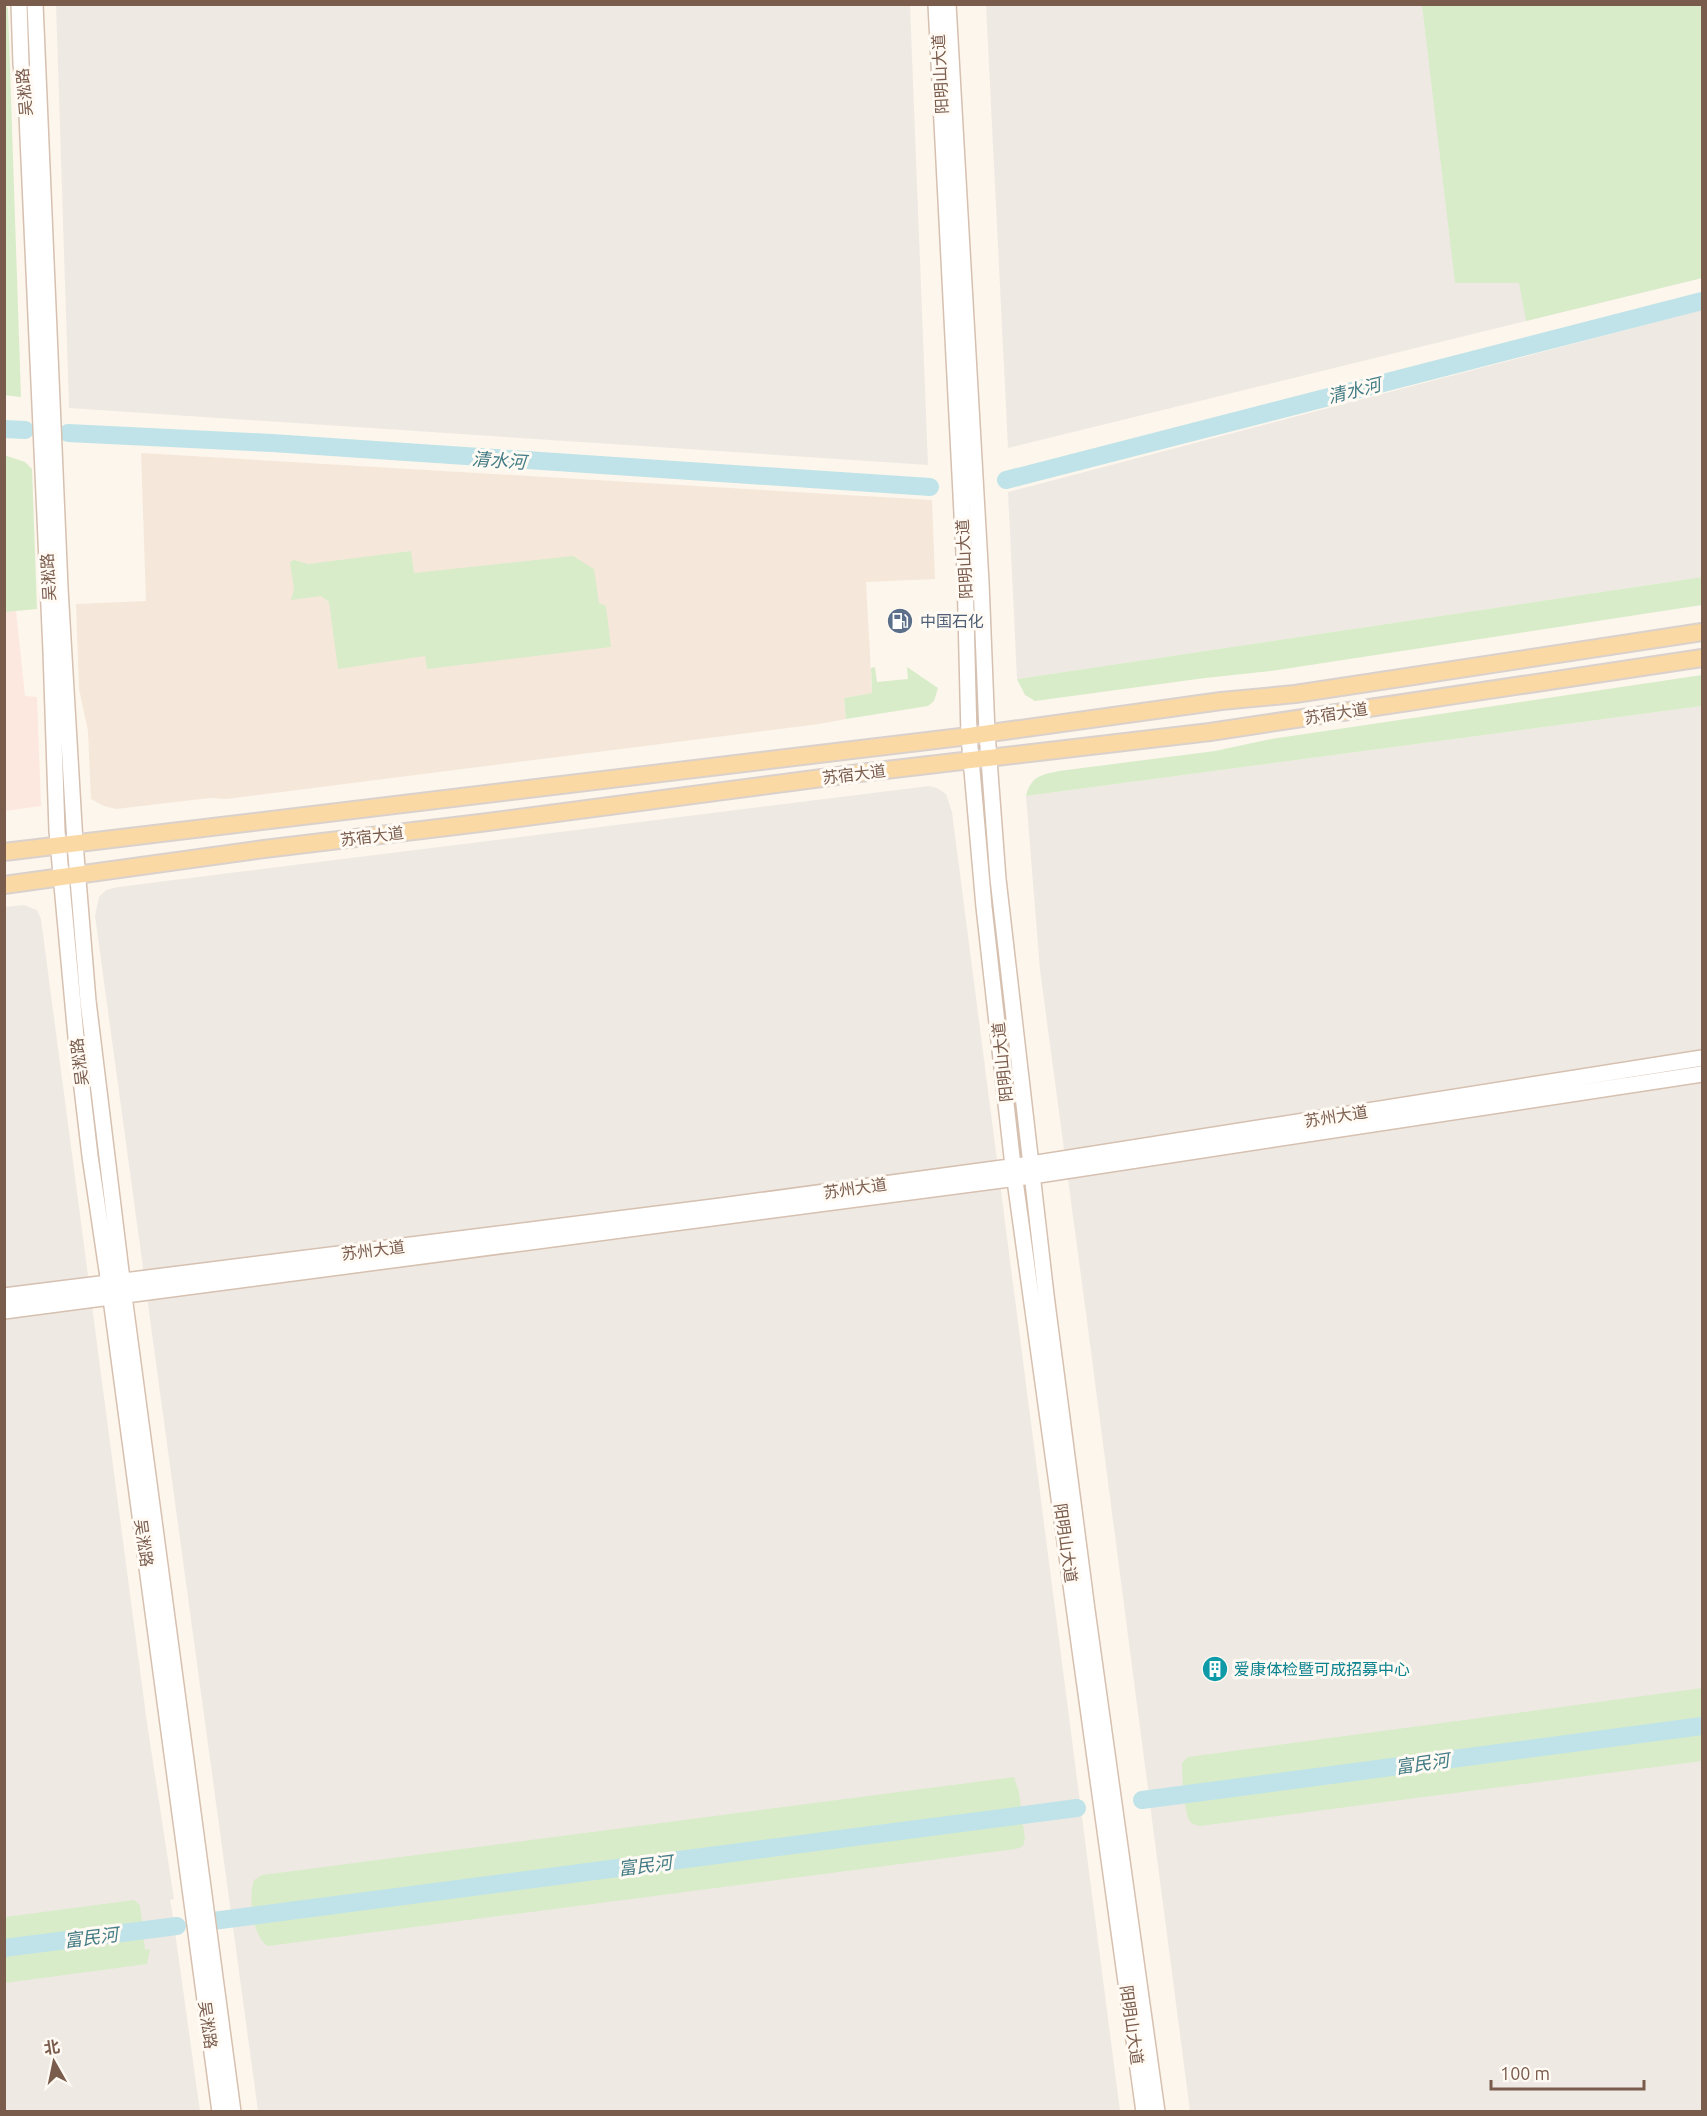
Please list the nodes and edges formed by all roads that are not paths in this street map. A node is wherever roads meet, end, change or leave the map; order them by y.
1 (19, 4) edge
2 (35, 4) edge
3 (936, 4) edge
4 (948, 4) edge
5 (1702, 632) edge
6 (1702, 658) edge
7 (987, 733) junction
8 (969, 735) junction
9 (988, 759) junction
10 (971, 761) junction
11 (67, 844) junction
12 (4, 852) edge
13 (70, 877) junction
14 (4, 885) edge
15 (1702, 1058) edge
16 (1702, 1074) edge
17 (1032, 1170) junction
18 (1015, 1172) junction
19 (117, 1290) junction
20 (4, 1296) edge
21 (4, 1311) edge
22 (220, 2112) edge
23 (234, 2112) edge
24 (1144, 2112) edge
25 (1157, 2112) edge

1 - 11 main road, 吴淞路
2 - 11 main road, 吴淞路
3 - 8 main road, 阳明山大道
4 - 7 main road, 阳明山大道
5 - 7 main road, 苏宿大道
6 - 9 main road, 苏宿大道
7 - 8 main road, 苏宿大道
7 - 9 main road, 阳明山大道
8 - 10 main road, 阳明山大道
8 - 11 main road, 苏宿大道
9 - 10 main road, 苏宿大道
9 - 17 main road, 阳明山大道
10 - 13 main road, 苏宿大道
10 - 18 main road, 阳明山大道
11 - 12 main road, 苏宿大道
11 - 13 main road, 吴淞路
13 - 14 main road, 苏宿大道
13 - 19 main road, 吴淞路
15 - 17 main road, 苏州大道
16 - 17 main road, 苏州大道
17 - 18 main road, 苏州大道
17 - 25 main road, 阳明山大道
18 - 19 main road, 苏州大道
18 - 24 main road, 阳明山大道
19 - 20 main road, 苏州大道
19 - 21 main road, 苏州大道
19 - 22 main road, 吴淞路
19 - 23 main road, 吴淞路

